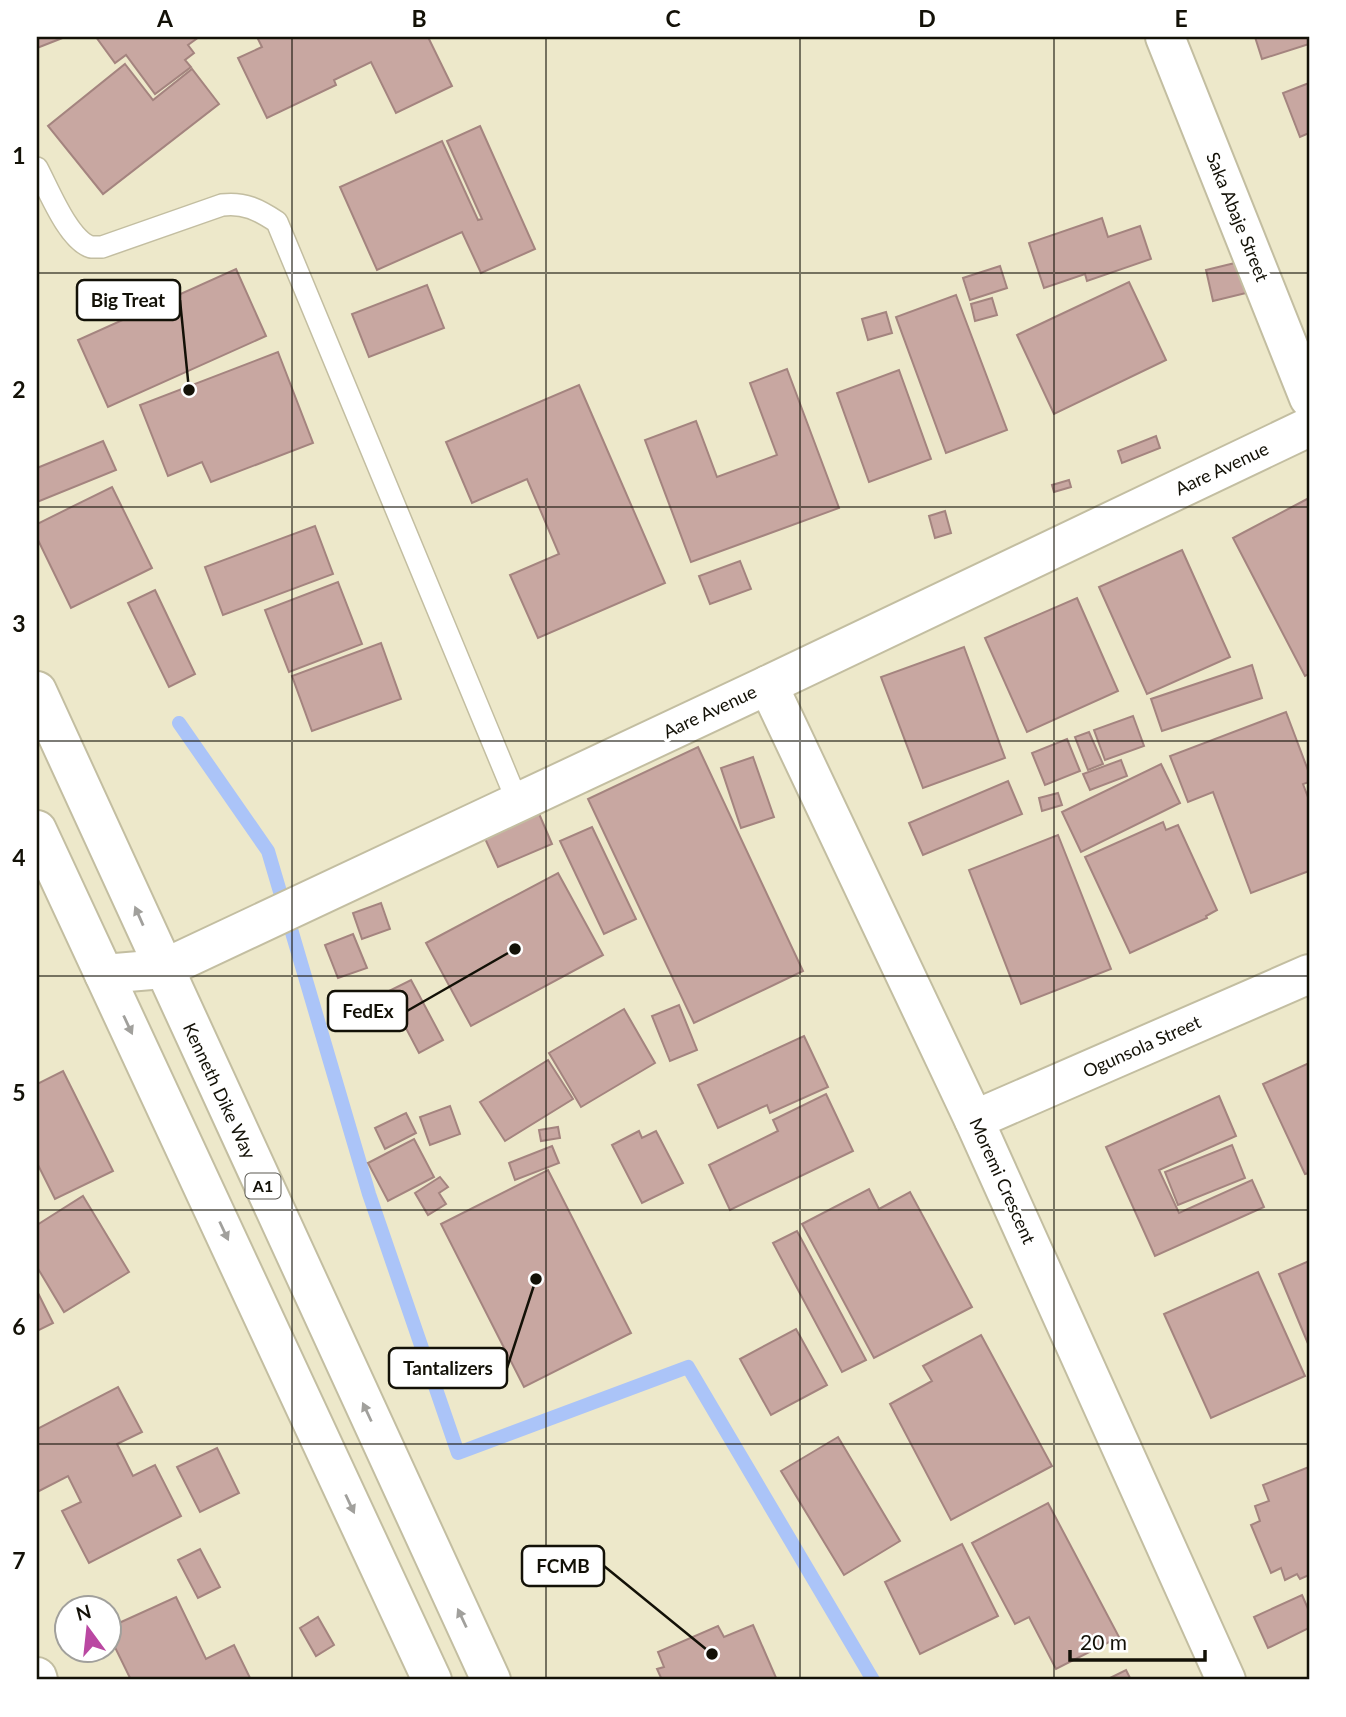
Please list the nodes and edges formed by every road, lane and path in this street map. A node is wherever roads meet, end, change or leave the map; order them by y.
1 (1165, 37) edge
2 (37, 167) edge
3 (1309, 398) edge
4 (1309, 427) edge
5 (768, 685) junction
6 (37, 691) edge
7 (518, 803) junction
8 (37, 830) edge
9 (163, 969) junction
10 (104, 974) junction
11 (1309, 974) edge
12 (974, 1120) junction
13 (432, 1680) edge
14 (491, 1680) edge
15 (1226, 1680) edge

1 - 3 main road, Saka Abaje Street
2 - 7 lane
4 - 5 main road, Aare Avenue
5 - 7 main road, Aare Avenue
5 - 12 main road, Moremi Crescent
9 -> 6 main road, Kenneth Dike Way / A1
7 - 9 main road, Aare Avenue
8 - 10 main road
9 - 10 main road, Aare Avenue
14 -> 9 main road, Kenneth Dike Way / A1
10 -> 13 main road
11 - 12 main road, Ogunsola Street
12 - 15 main road, Moremi Crescent

